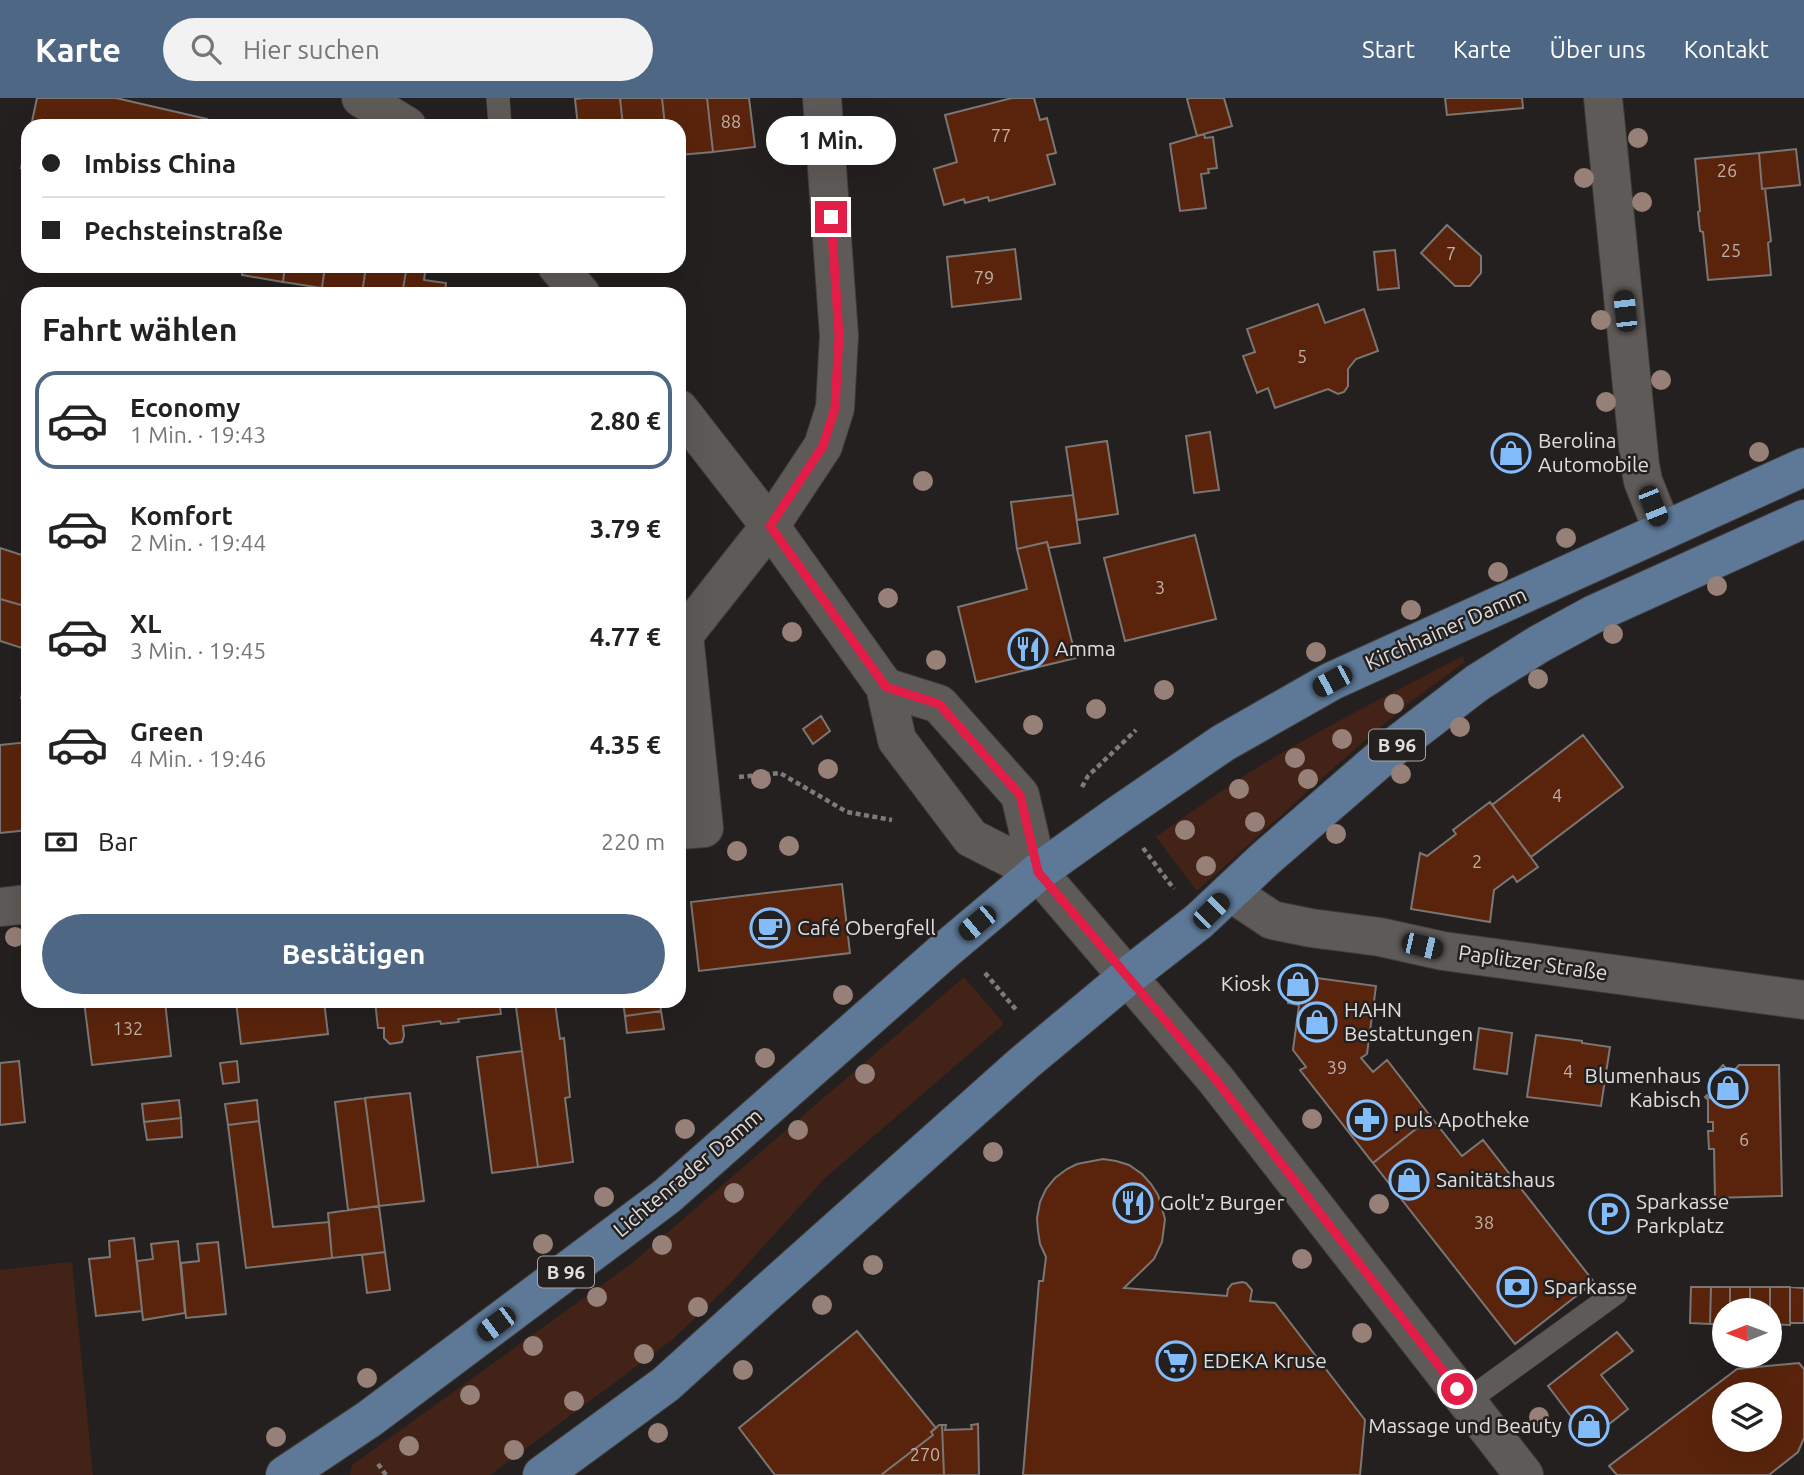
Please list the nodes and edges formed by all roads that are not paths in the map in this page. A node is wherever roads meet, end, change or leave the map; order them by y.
1 (361, 98) edge
2 (498, 98) edge
3 (822, 98) edge
4 (1603, 98) edge
5 (396, 119) edge
6 (500, 119) edge
7 (563, 273) edge
8 (575, 287) edge
9 (686, 418) edge
10 (1804, 467) edge
11 (1804, 519) edge
12 (770, 526) junction
13 (1663, 531) junction
14 (686, 632) edge
15 (686, 654) edge
16 (886, 687) junction
17 (686, 829) edge
18 (1038, 872) junction
19 (1230, 892) junction
20 (21, 905) edge
21 (0, 907) edge
22 (1127, 977) junction
23 (1804, 1000) edge
24 (1616, 1293) dead end
25 (1467, 1401) junction
26 (285, 1475) edge
27 (542, 1475) edge
28 (1524, 1475) edge

1 - 5 street
2 - 6 lane
3 - 12 street
4 - 13 street
7 - 8 street
9 - 12 street
10 - 13 main road, Kirchhainer Damm / B 96
11 - 19 main road, B 96
12 - 14 street
12 - 16 street
13 - 18 main road, Kirchhainer Damm / B 96
15 - 17 street
16 - 18 street
16 - 18 street
18 - 22 street
18 - 26 main road, Lichtenrader Damm / B 96
19 - 22 main road, B 96
19 - 23 street, Paplitzer Straße
20 - 21 street
22 - 25 street
22 - 27 main road, B 96
24 - 25 lane
25 - 28 street

